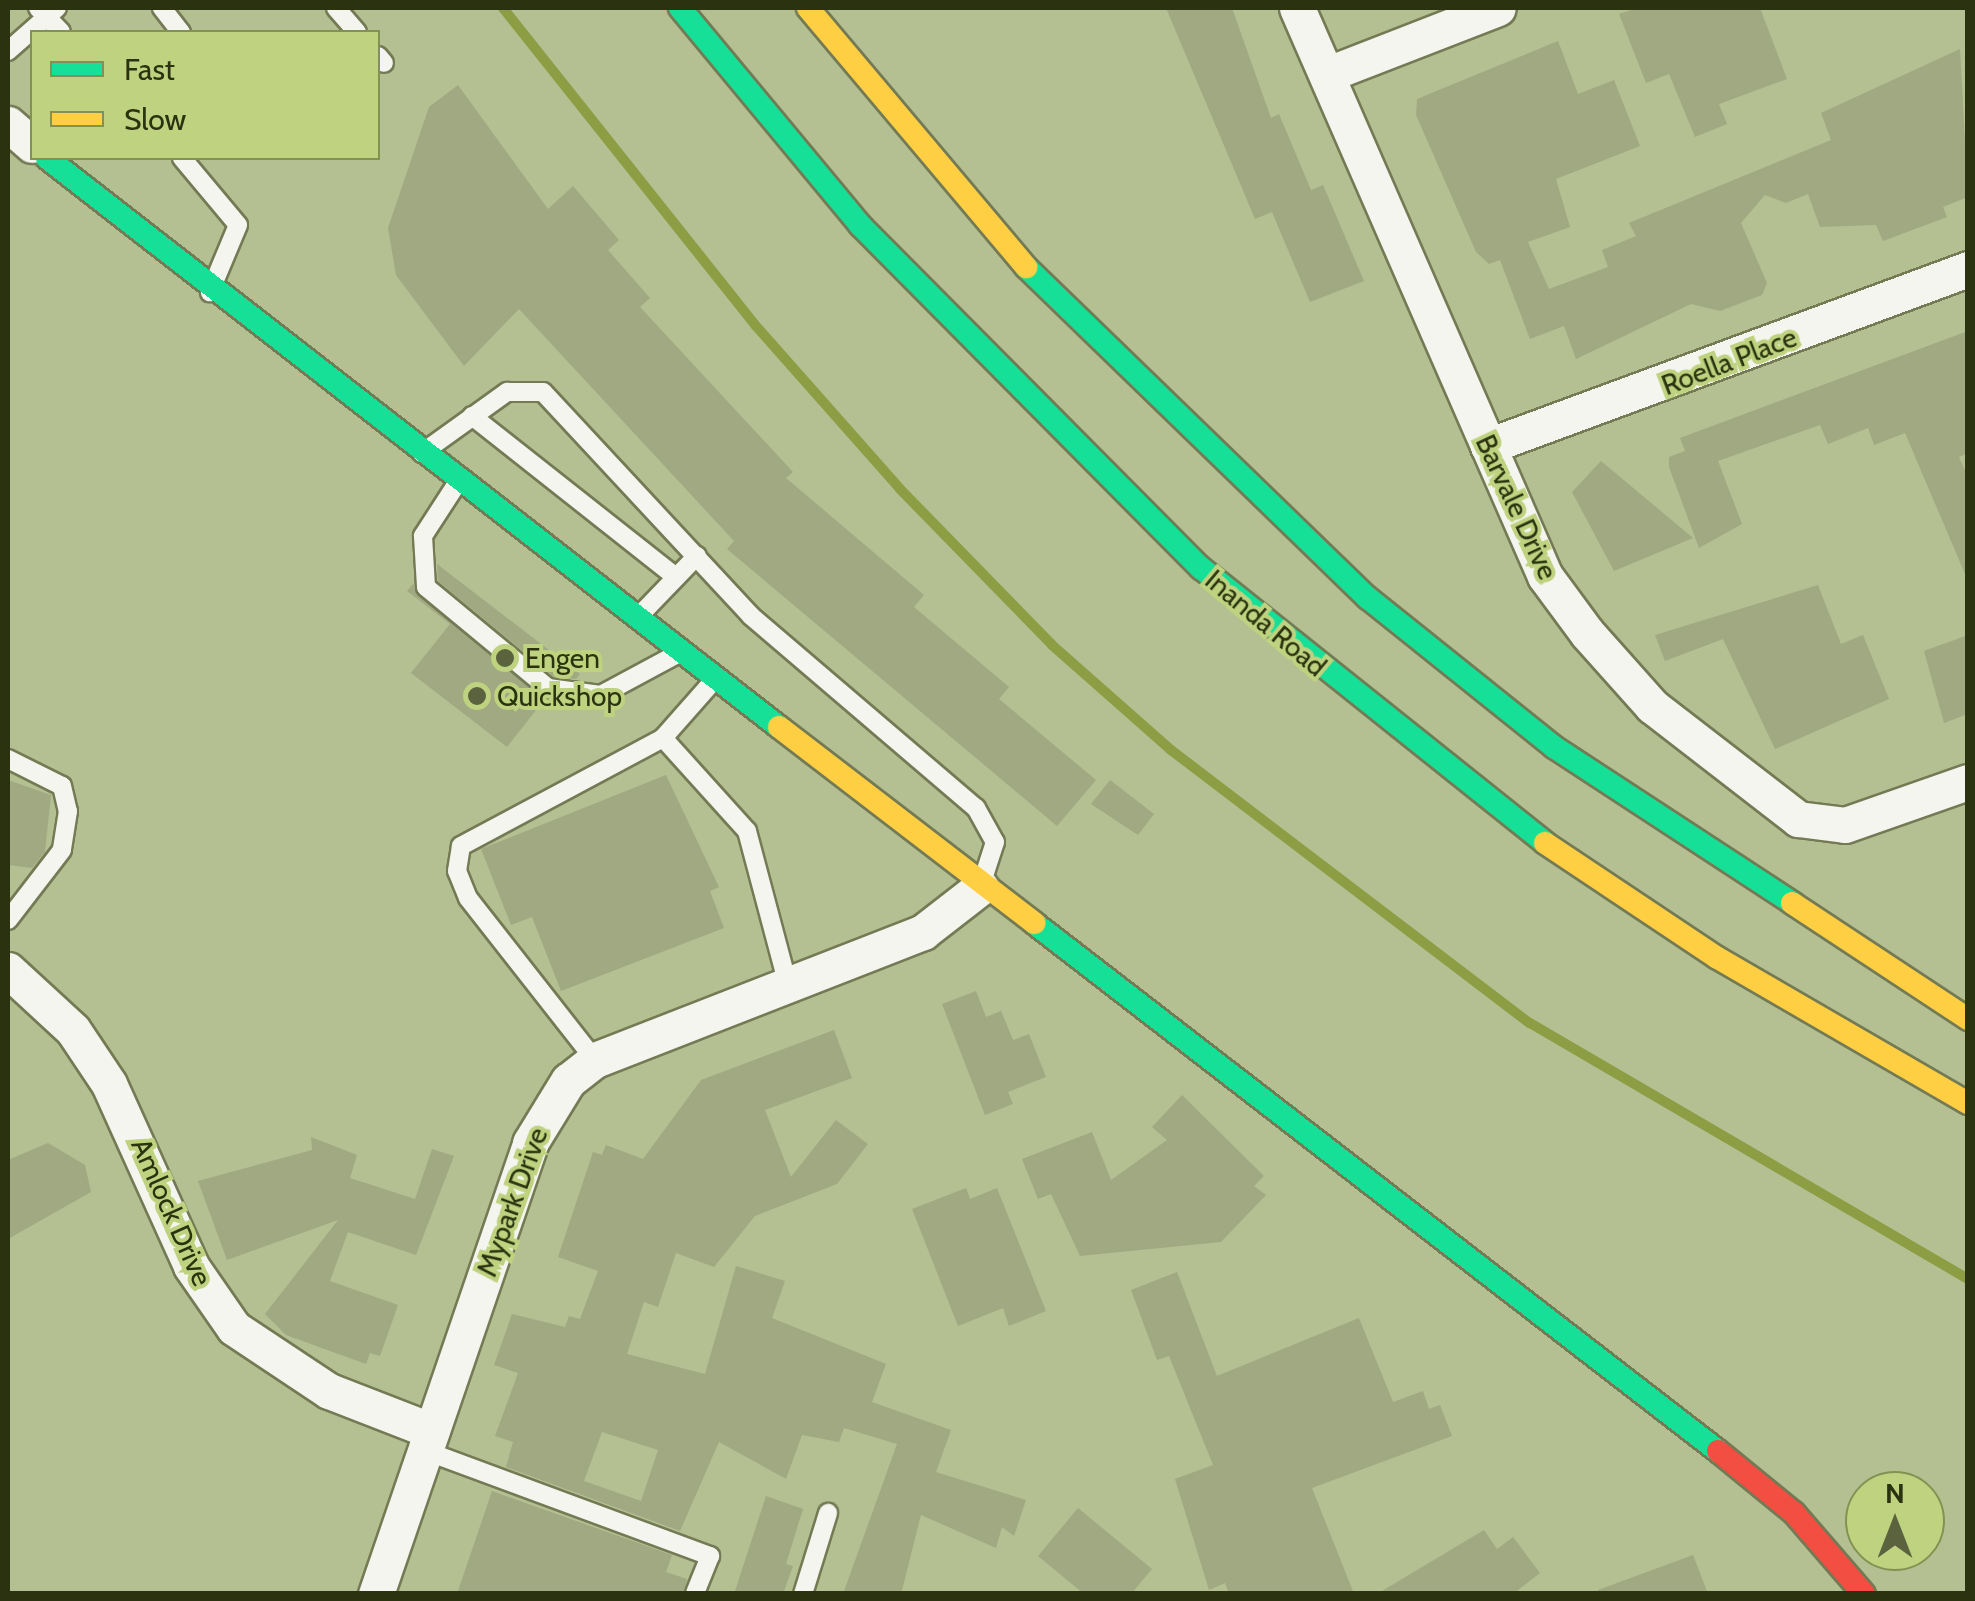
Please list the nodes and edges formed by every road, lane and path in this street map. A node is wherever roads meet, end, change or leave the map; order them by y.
1 (162, 8) edge
2 (336, 8) edge
3 (680, 8) edge
4 (808, 8) edge
5 (1298, 8) edge
6 (1498, 8) edge
7 (47, 11) edge
8 (179, 30) edge
9 (356, 30) edge
10 (8, 51) edge
11 (1328, 74) junction
12 (8, 124) edge
13 (30, 143) edge
14 (49, 160) edge
15 (184, 160) edge
16 (1968, 269) edge
17 (210, 292) junction
18 (472, 416) junction
19 (1488, 446) junction
20 (422, 453) junction
21 (459, 481) junction
22 (697, 556) junction
23 (676, 578) junction
24 (638, 618) junction
25 (681, 650) junction
26 (716, 677) junction
27 (663, 738) junction
28 (8, 759) edge
29 (1968, 782) edge
30 (981, 886) junction
31 (8, 920) edge
32 (8, 970) edge
33 (788, 984) junction
34 (1968, 1019) edge
35 (595, 1060) junction
36 (1968, 1103) edge
37 (429, 1441) junction
38 (828, 1514) dead end
39 (695, 1593) edge
40 (376, 1594) edge
41 (803, 1594) edge
42 (1864, 1594) edge

1 - 8 lane
2 - 9 lane
3 - 36 main road, Inanda Road
4 - 34 main road
5 - 11 street, Barvale Drive
6 - 11 street
7 - 10 lane
11 - 19 street, Barvale Drive
12 - 13 street
14 - 17 main road
15 - 17 lane
16 - 19 street, Roella Place
17 - 20 main road
18 - 20 lane
18 - 22 lane
18 - 23 lane
19 - 29 street, Barvale Drive
20 - 21 main road
21 - 24 main road
21 - 25 lane
22 - 23 lane
22 - 30 lane
23 - 24 lane
24 - 25 main road
25 - 26 main road
26 - 27 lane
26 - 30 main road
27 - 33 lane
27 - 35 lane
28 - 31 lane
30 - 33 street, Mypark Drive
30 - 42 main road
32 - 37 street, Amlock Drive
33 - 35 street, Mypark Drive
35 - 37 street, Mypark Drive
37 - 39 lane
37 - 40 street, Mypark Drive
38 - 41 lane

